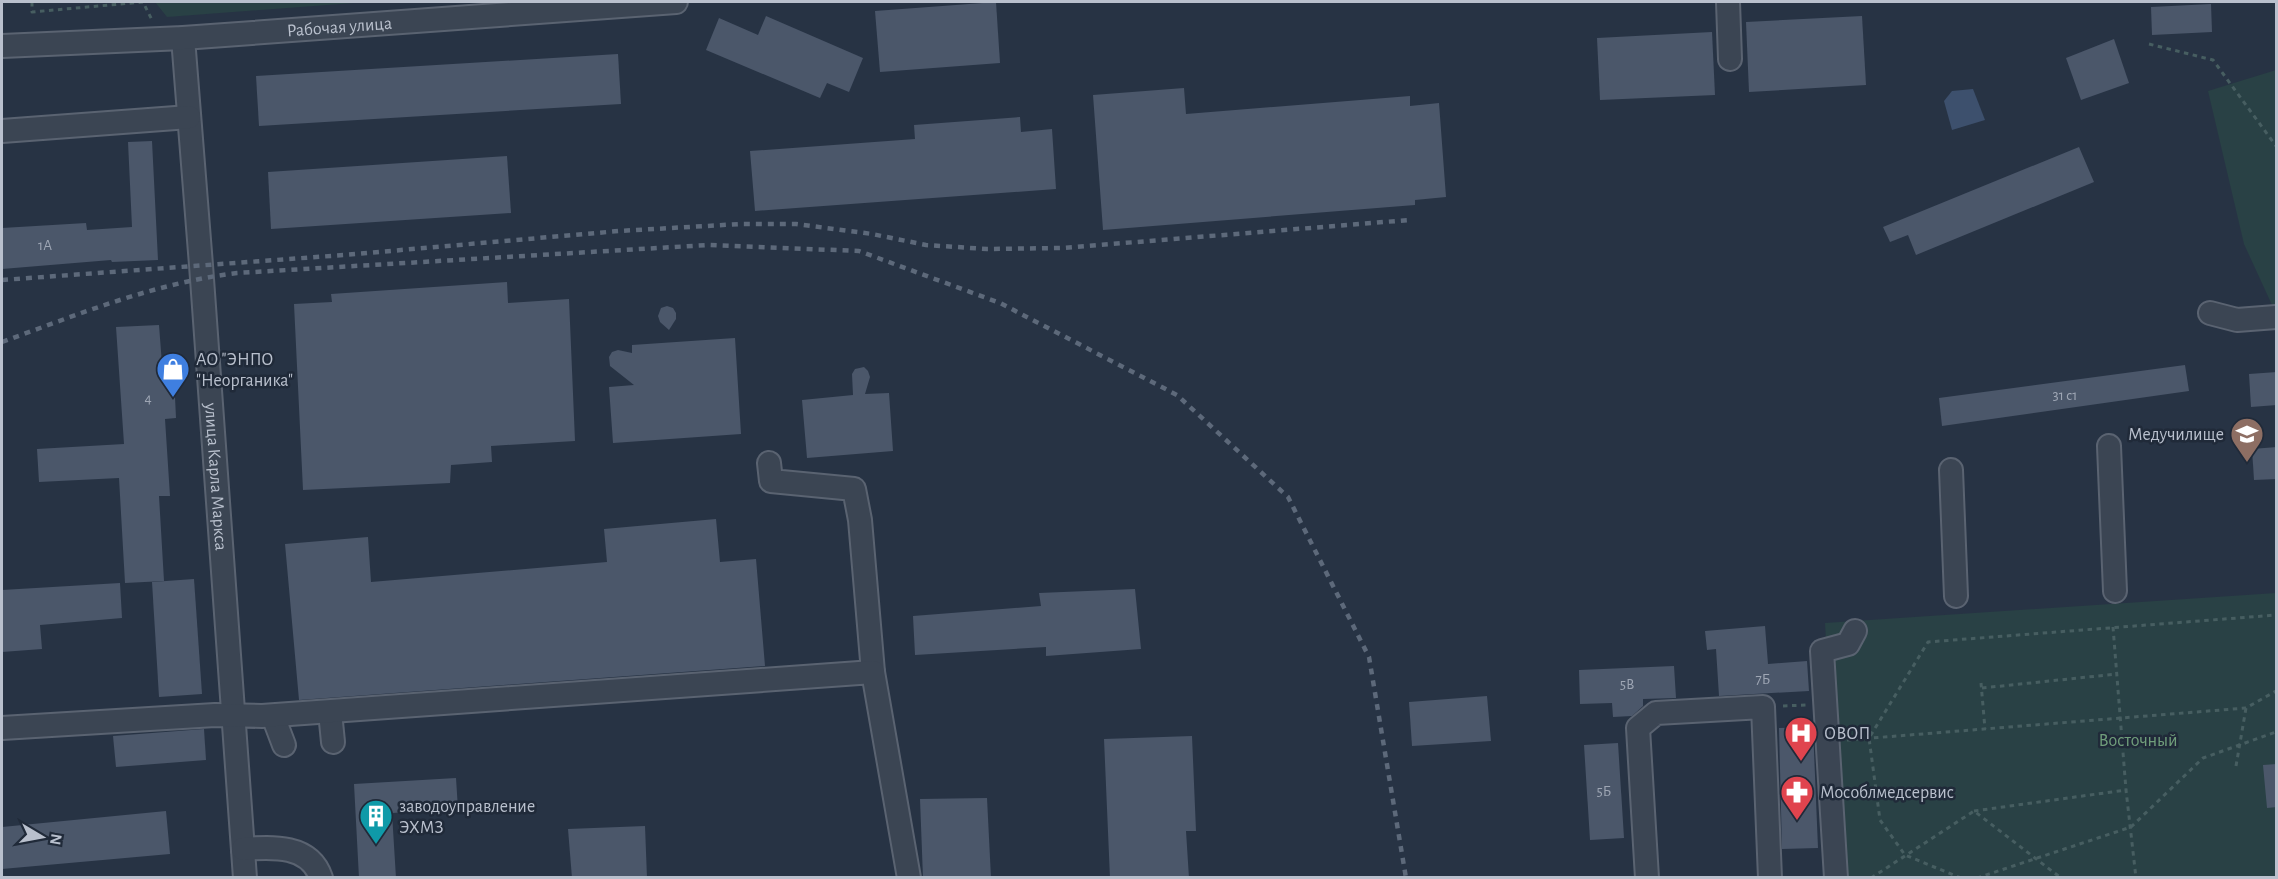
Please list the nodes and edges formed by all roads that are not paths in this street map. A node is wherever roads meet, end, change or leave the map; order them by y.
1 (676, 2) edge
2 (1728, 2) edge
3 (183, 38) junction
4 (2, 46) edge
5 (1730, 59) dead end
6 (189, 117) junction
7 (2, 131) edge
8 (2210, 314) dead end
9 (2277, 317) edge
10 (2109, 446) dead end
11 (769, 463) dead end
12 (1951, 470) dead end
13 (2115, 591) dead end
14 (1956, 596) dead end
15 (1856, 631) dead end
16 (873, 672) junction
17 (330, 712) junction
18 (234, 715) junction
19 (273, 716) junction
20 (2, 728) edge
21 (333, 742) dead end
22 (284, 745) dead end
23 (243, 849) junction
24 (245, 878) edge
25 (321, 878) edge
26 (909, 878) edge
27 (1647, 878) edge
28 (1770, 878) edge
29 (1836, 878) edge

1 - 3 street, Рабочая улица
2 - 5 street
3 - 4 street, Рабочая улица
3 - 6 street, улица Карла Маркса
6 - 7 street
6 - 18 street, улица Карла Маркса
8 - 9 street
10 - 13 street
11 - 16 street
12 - 14 street
15 - 29 street
16 - 17 street
16 - 26 street
17 - 19 street
17 - 21 street
18 - 19 street
18 - 20 street
18 - 23 street, улица Карла Маркса
19 - 22 street
23 - 24 street, улица Карла Маркса
23 - 25 street
27 - 28 street

